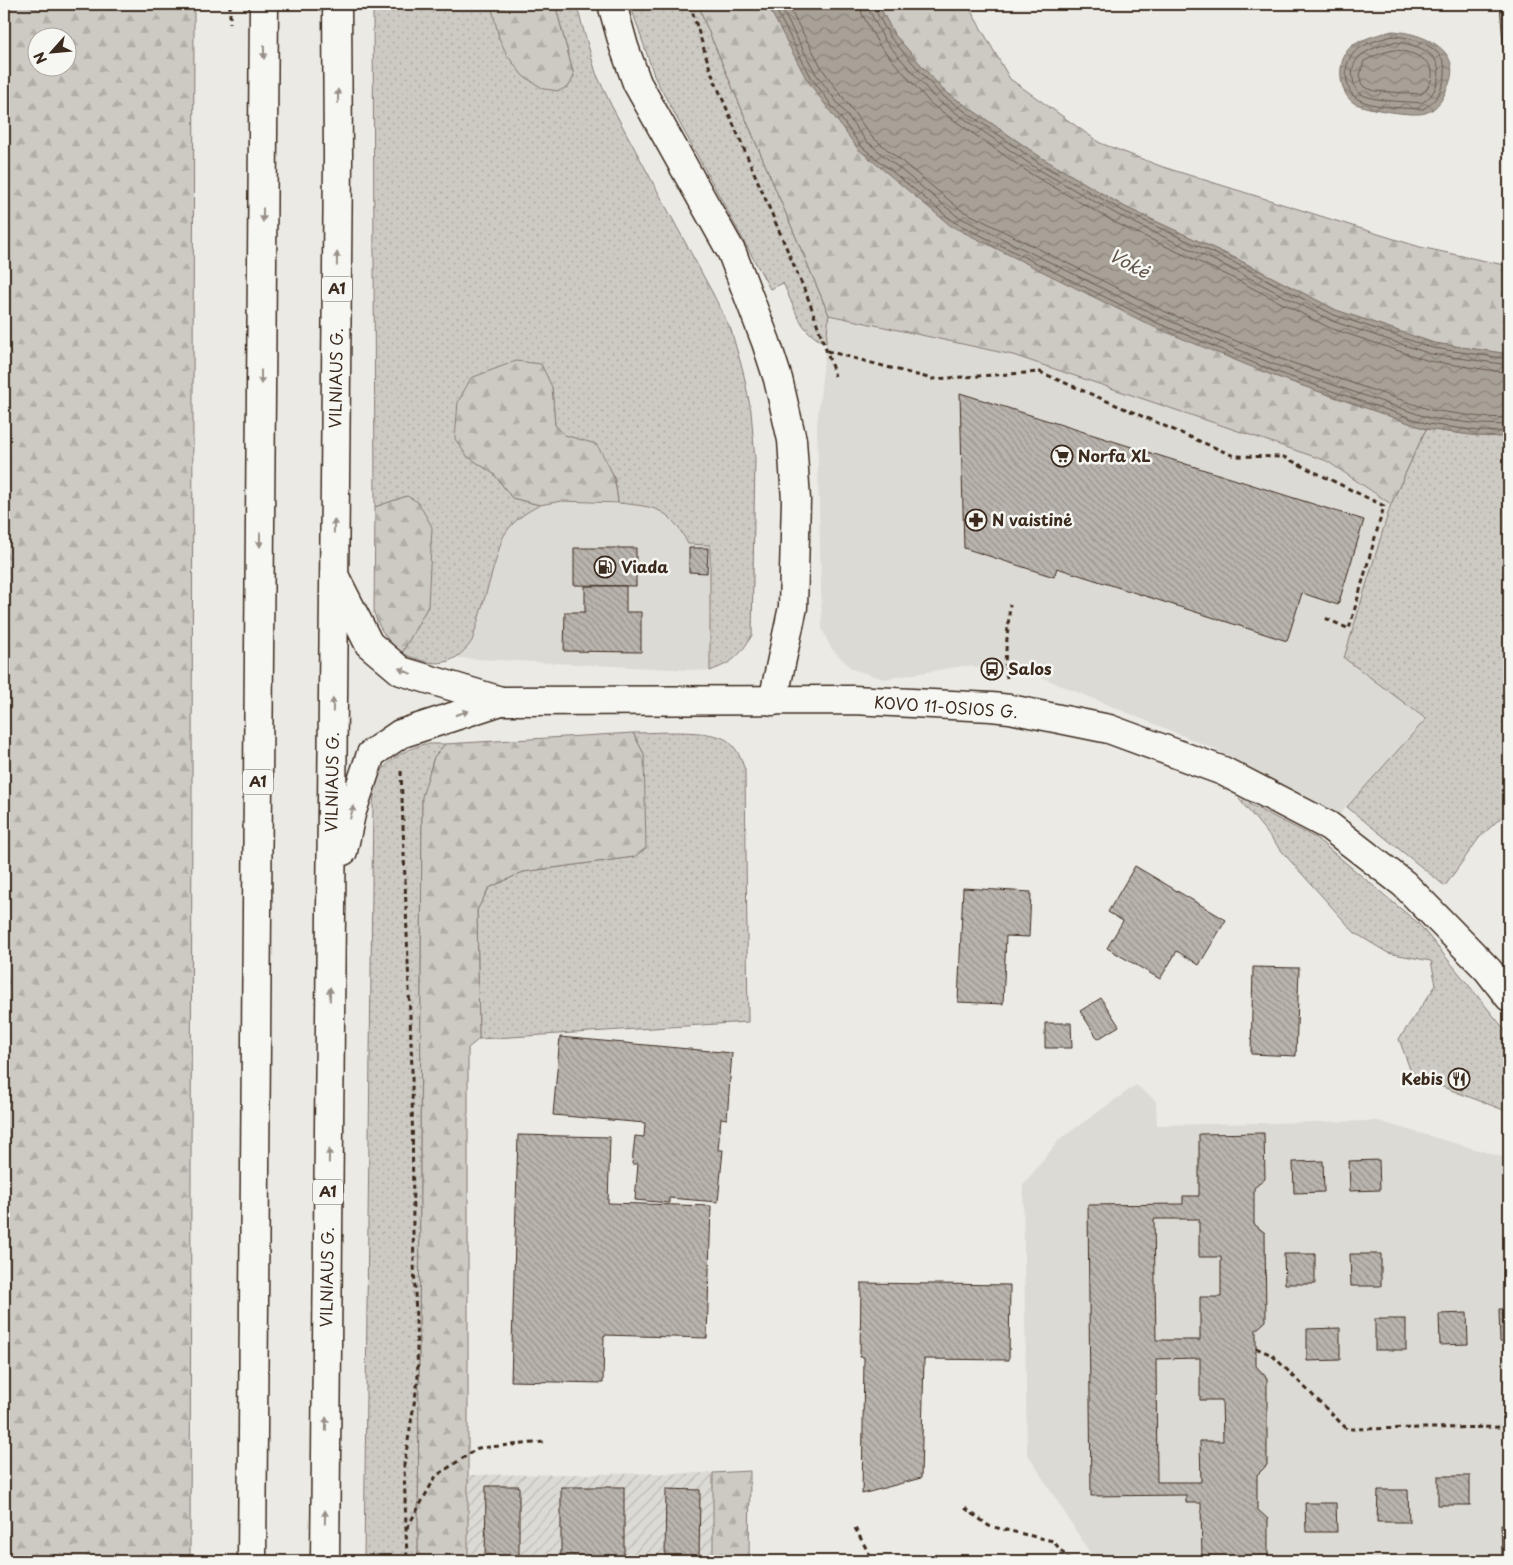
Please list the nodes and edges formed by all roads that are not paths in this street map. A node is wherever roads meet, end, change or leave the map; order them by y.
1 (264, 4) edge
2 (337, 4) edge
3 (612, 4) edge
4 (334, 575) junction
5 (772, 700) junction
6 (501, 701) junction
7 (331, 911) junction
8 (1509, 997) edge
9 (252, 1561) edge
10 (325, 1561) edge

1 -> 9 main road, A1
4 -> 2 main road, VILNIAUS G. / A1
3 - 5 main road
6 -> 4 main road
7 -> 4 main road, VILNIAUS G. / A1
5 - 6 main road, KOVO 11-OSIOS G.
5 - 8 main road, KOVO 11-OSIOS G.
7 -> 6 main road
10 -> 7 main road, VILNIAUS G. / A1

